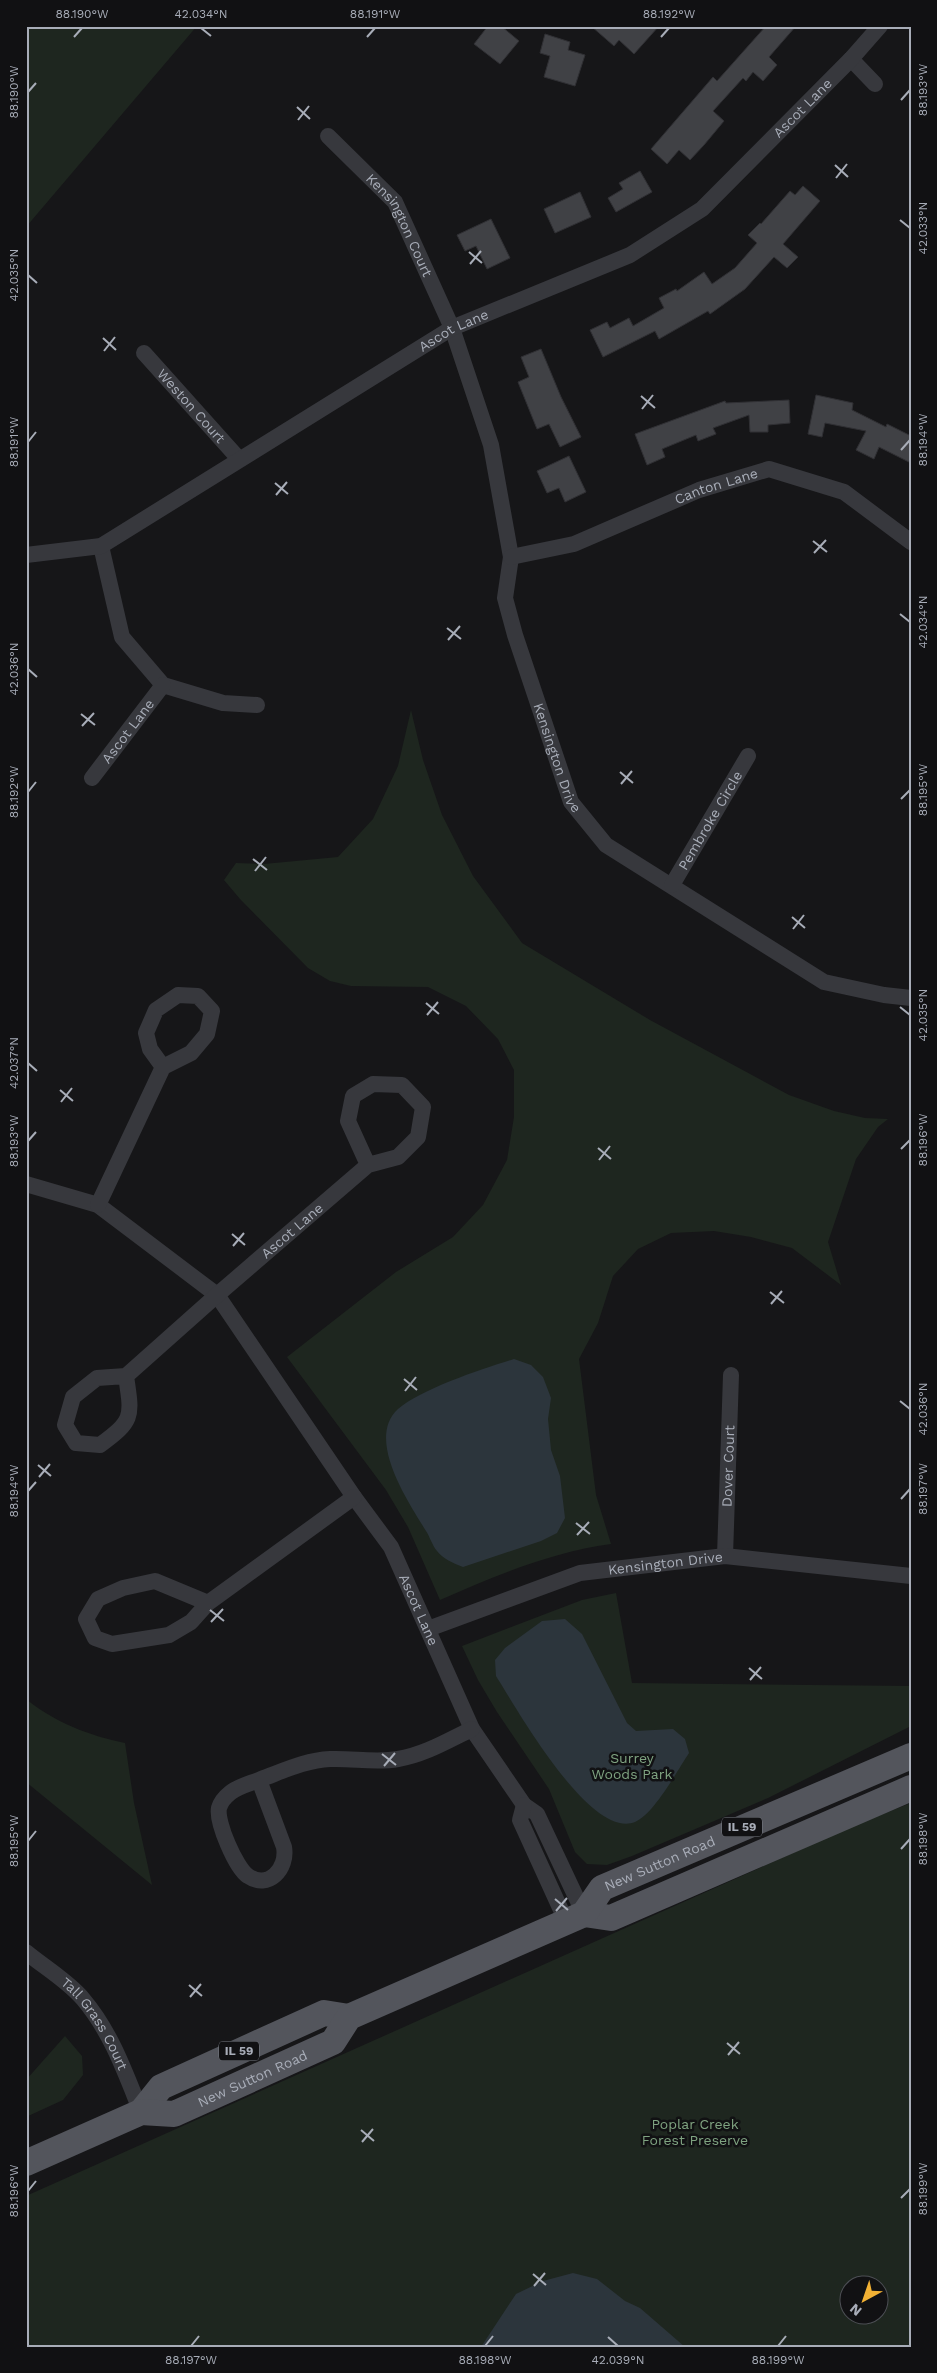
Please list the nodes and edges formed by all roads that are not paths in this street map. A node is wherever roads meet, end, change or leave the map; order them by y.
1 (880, 26) edge
2 (851, 59) junction
3 (875, 84) dead end
4 (328, 136) dead end
5 (452, 328) junction
6 (144, 354) dead end
7 (239, 459) junction
8 (911, 542) edge
9 (101, 546) junction
10 (26, 555) edge
11 (511, 557) junction
12 (163, 685) junction
13 (257, 705) dead end
14 (748, 756) dead end
15 (92, 778) dead end
16 (672, 885) junction
17 (911, 998) edge
18 (163, 1067) junction
19 (368, 1165) junction
20 (26, 1184) edge
21 (98, 1205) junction
22 (217, 1294) junction
23 (731, 1375) dead end
24 (126, 1376) junction
25 (354, 1497) junction
26 (725, 1556) junction
27 (911, 1576) edge
28 (208, 1603) junction
29 (428, 1629) junction
30 (472, 1729) junction
31 (911, 1756) edge
32 (259, 1780) junction
33 (911, 1788) edge
34 (575, 1917) junction
35 (26, 1952) edge
36 (141, 2112) junction
37 (26, 2163) edge

1 - 2 street, Ascot Lane
2 - 3 street
2 - 5 street, Ascot Lane
4 - 5 street, Kensington Court
5 - 7 street, Ascot Lane
5 - 11 street, Kensington Drive
6 - 7 street, Weston Court
7 - 9 street, Ascot Lane
8 - 11 street, Canton Lane
9 - 10 street, Ascot Lane
9 - 12 street
11 - 16 street, Kensington Drive
12 - 13 street
12 - 15 street, Ascot Lane
14 - 16 street, Pembroke Circle
16 - 17 street, Kensington Drive
18 - 18 street
18 - 21 street
19 - 19 street, Ascot Lane
19 - 22 street, Ascot Lane
20 - 21 street, Ascot Lane
21 - 22 street, Ascot Lane
22 - 24 street, Ascot Lane
22 - 25 street, Ascot Lane
23 - 26 street, Dover Court
24 - 24 street
25 - 28 street
25 - 29 street, Ascot Lane
26 - 27 street, Kensington Drive
26 - 29 street, Kensington Drive
28 - 28 street
29 - 30 street, Ascot Lane
30 - 32 street
30 - 34 street, Ascot Lane
31 - 34 main road, New Sutton Road / IL 59
32 - 32 street
33 - 34 main road, IL 59
34 - 36 main road, IL 59
35 - 36 street, Tall Grass Court
36 - 37 main road, IL 59

